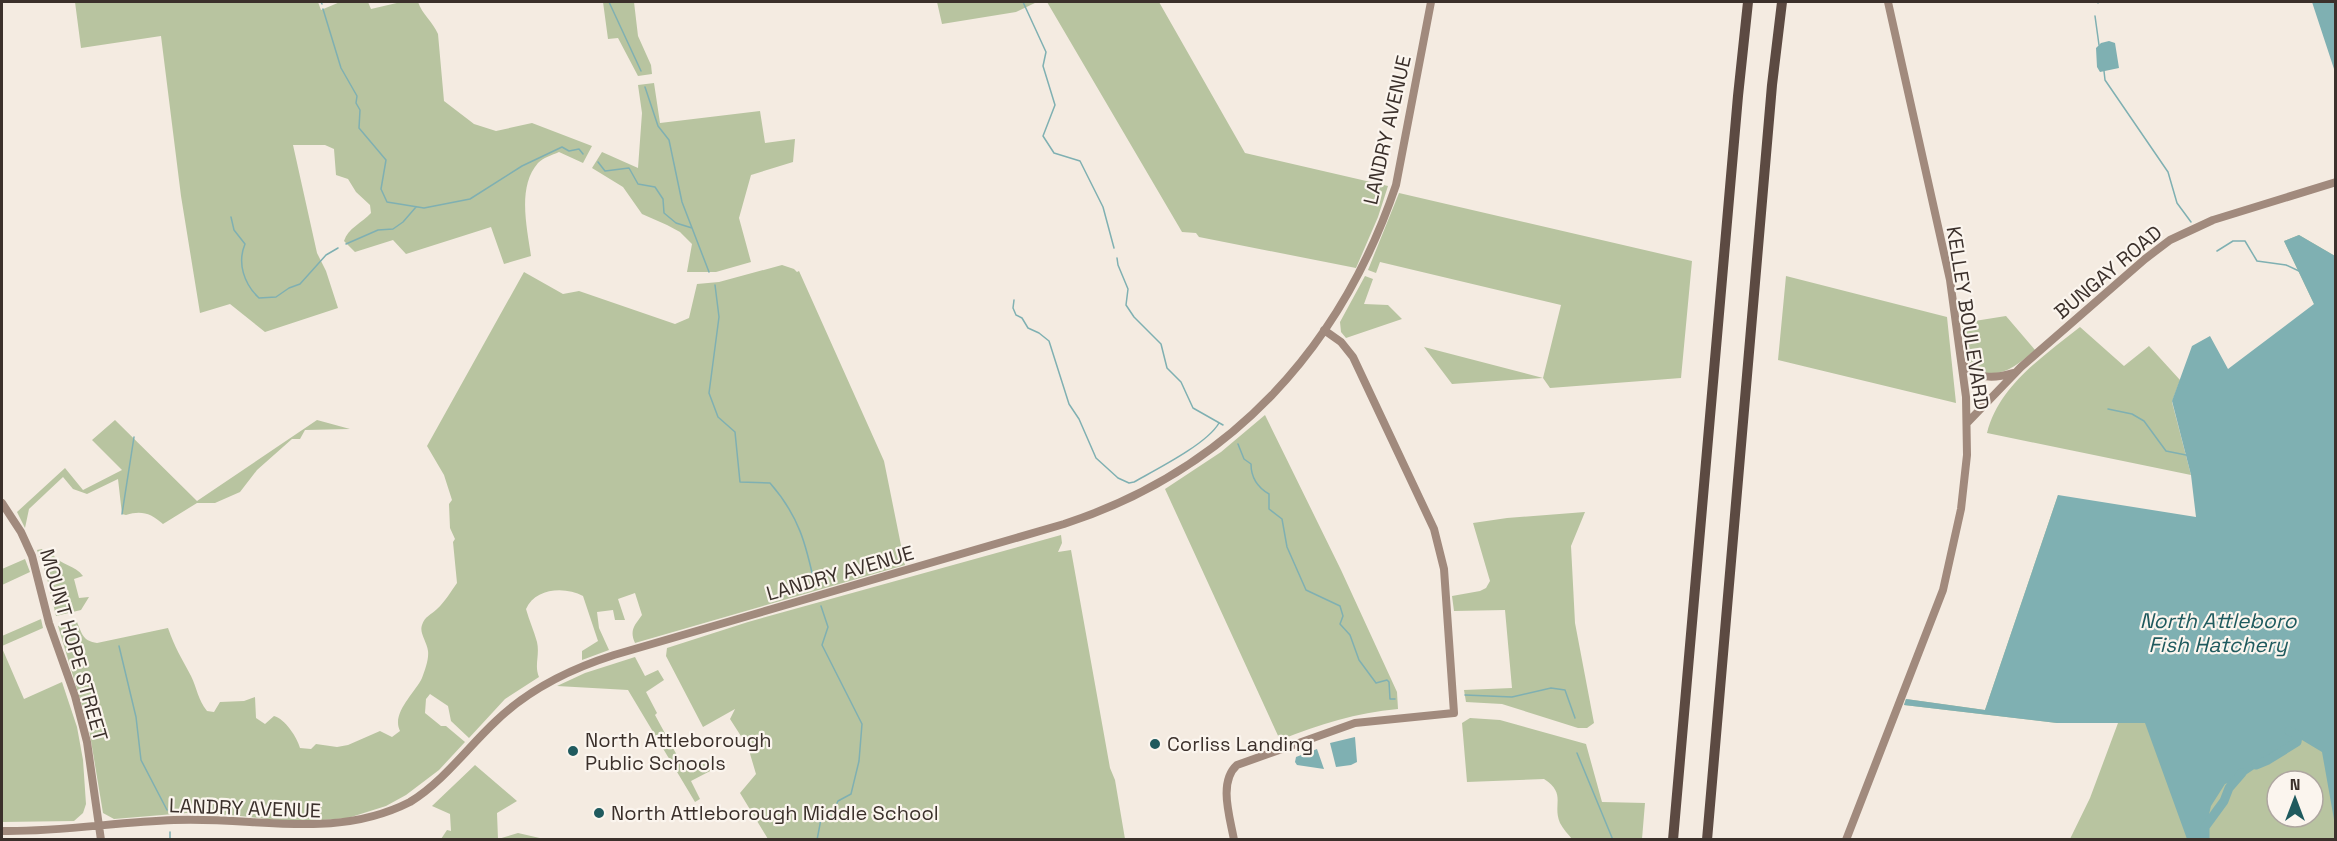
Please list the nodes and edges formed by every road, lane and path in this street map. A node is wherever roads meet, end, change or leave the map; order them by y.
1 (1431, 2) edge
2 (1748, 2) edge
3 (1782, 2) edge
4 (1888, 2) edge
5 (2336, 182) edge
6 (1324, 330) junction
7 (1962, 364) junction
8 (2016, 372) junction
9 (1967, 423) junction
10 (2, 503) edge
11 (99, 827) junction
12 (2, 831) edge
13 (101, 840) edge
14 (1234, 840) edge
15 (1673, 840) edge
16 (1707, 840) edge
17 (1846, 840) edge

1 - 6 street, LANDRY AVENUE
2 - 15 highway
3 - 16 highway
4 - 7 street, KELLEY BOULEVARD
5 - 8 street, BUNGAY ROAD
6 - 11 street, LANDRY AVENUE
6 - 14 street
7 - 8 street
7 - 9 street, KELLEY BOULEVARD
8 - 9 street, BUNGAY ROAD
9 - 17 street, KELLEY BOULEVARD
10 - 11 street, MOUNT HOPE STREET
11 - 12 street, LANDRY AVENUE
11 - 13 street, MOUNT HOPE STREET

